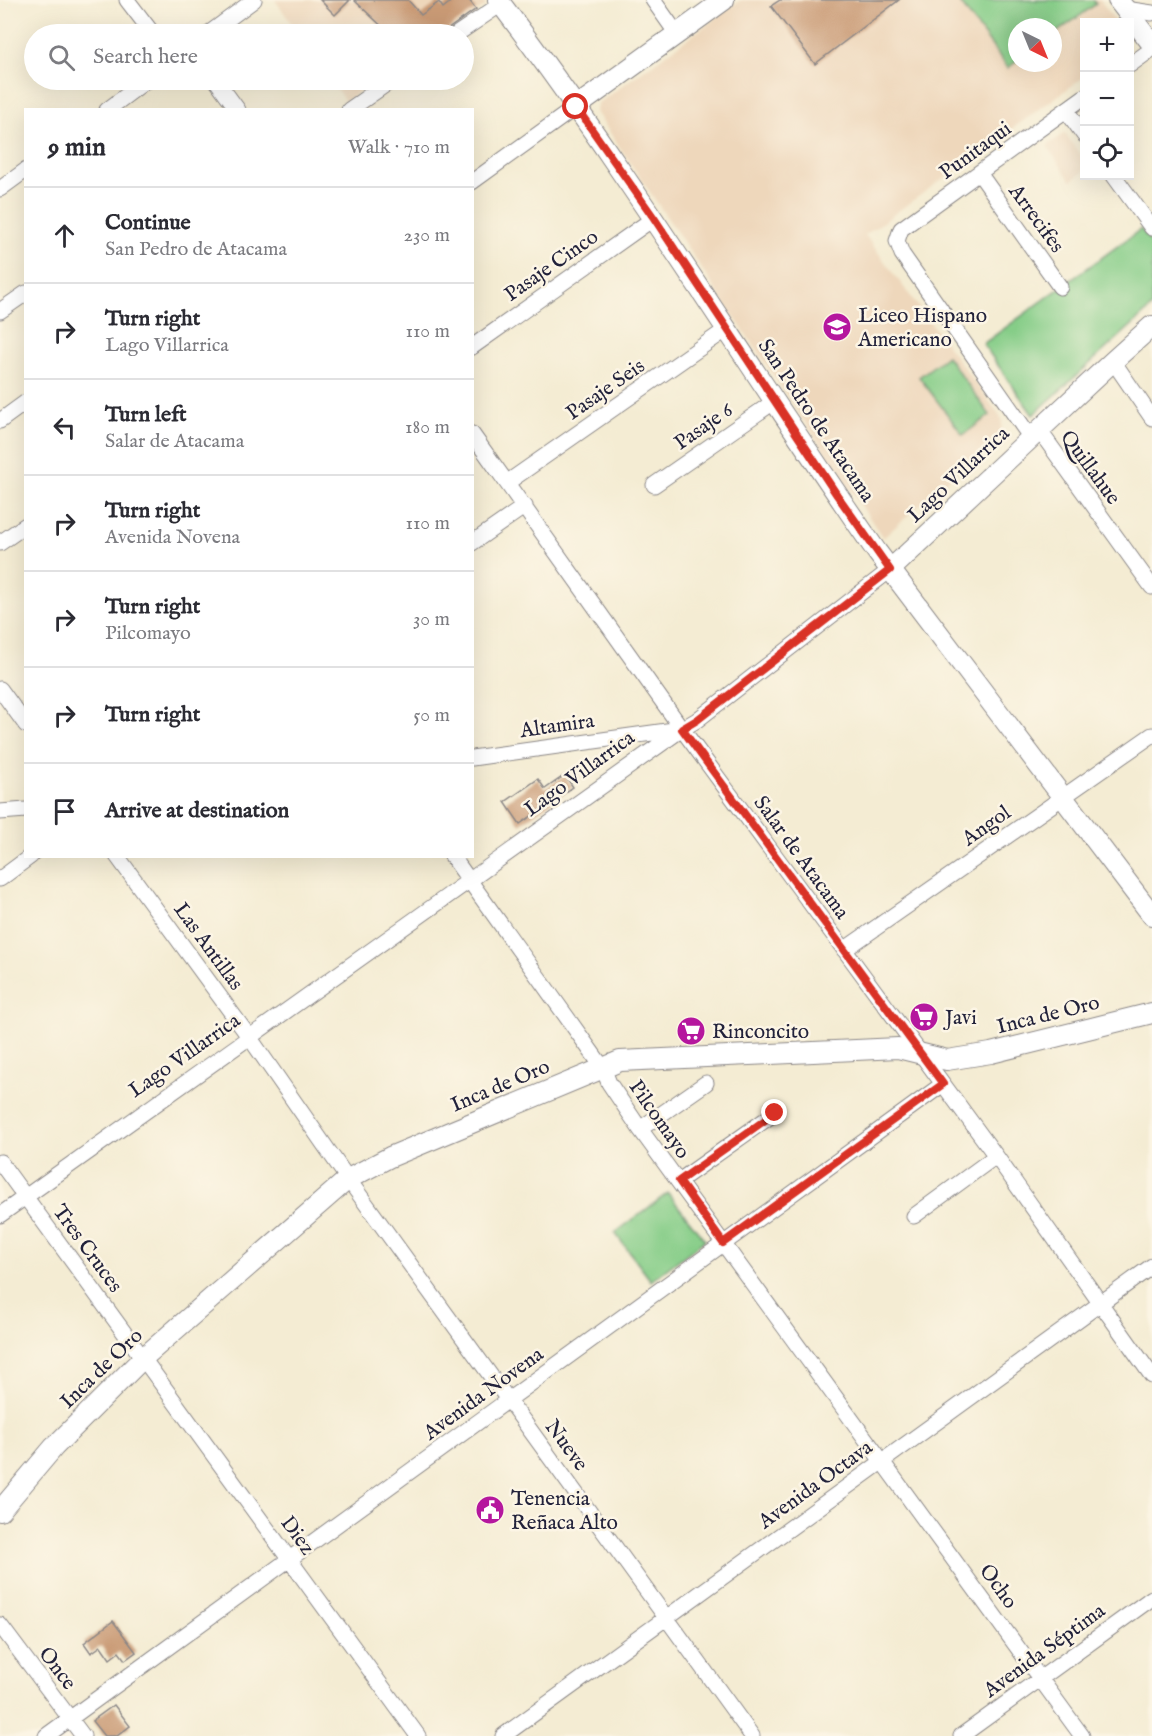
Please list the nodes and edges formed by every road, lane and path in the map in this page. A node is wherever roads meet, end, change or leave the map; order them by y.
1 (127, 0) edge
2 (254, 0) edge
3 (653, 0) edge
4 (724, 0) edge
5 (499, 2) edge
6 (1122, 4) edge
7 (1152, 13) edge
8 (145, 24) edge
9 (222, 24) edge
10 (469, 24) edge
11 (677, 34) junction
12 (1152, 44) edge
13 (1152, 49) edge
14 (1134, 62) edge
15 (134, 90) edge
16 (223, 90) edge
17 (378, 90) edge
18 (1080, 100) edge
19 (576, 107) junction
20 (110, 108) edge
21 (237, 108) edge
22 (352, 108) edge
23 (1066, 110) junction
24 (1080, 129) edge
25 (24, 171) edge
26 (979, 173) junction
27 (1117, 180) edge
28 (474, 181) edge
29 (0, 189) edge
30 (654, 218) junction
31 (1152, 228) edge
32 (897, 241) joint
33 (1060, 286) dead end
34 (24, 294) edge
35 (0, 311) edge
36 (1152, 326) edge
37 (727, 329) junction
38 (474, 346) edge
39 (1113, 361) junction
40 (775, 401) junction
41 (24, 403) edge
42 (1152, 418) edge
43 (0, 421) edge
44 (1035, 434) junction
45 (474, 437) edge
46 (508, 482) junction
47 (654, 485) dead end
48 (525, 506) junction
49 (24, 526) edge
50 (474, 542) edge
51 (0, 543) edge
52 (890, 570) junction
53 (1152, 587) edge
54 (0, 689) edge
55 (24, 722) edge
56 (682, 729) junction
57 (1152, 735) edge
58 (474, 758) edge
59 (1063, 797) junction
60 (24, 810) edge
61 (0, 812) edge
62 (28, 858) edge
63 (118, 858) edge
64 (453, 858) edge
65 (0, 879) edge
66 (469, 882) junction
67 (1152, 915) edge
68 (844, 950) junction
69 (1152, 1013) edge
70 (250, 1038) junction
71 (919, 1053) junction
72 (603, 1068) junction
73 (706, 1083) dead end
74 (943, 1084) junction
75 (775, 1113) dead end
76 (640, 1129) junction
77 (996, 1156) junction
78 (0, 1162) edge
79 (348, 1179) junction
80 (679, 1181) junction
81 (25, 1197) junction
82 (0, 1215) edge
83 (914, 1216) dead end
84 (723, 1243) junction
85 (1152, 1266) edge
86 (1100, 1304) junction
87 (143, 1358) junction
88 (1152, 1376) edge
89 (509, 1401) junction
90 (881, 1462) junction
91 (0, 1511) edge
92 (289, 1559) junction
93 (1152, 1598) edge
94 (667, 1618) junction
95 (0, 1624) edge
96 (1041, 1679) junction
97 (70, 1719) junction
98 (46, 1736) edge
99 (83, 1736) edge
100 (418, 1736) edge
101 (503, 1736) edge
102 (752, 1736) edge
103 (961, 1736) edge
104 (1082, 1736) edge

1 - 8 street
2 - 9 street
3 - 11 street
4 - 11 street
5 - 10 street
5 - 19 street, San Pedro de Atacama
6 - 7 street
6 - 12 street
11 - 19 street
13 - 14 street
15 - 20 street
16 - 21 street
17 - 22 street
18 - 23 street, Punitaqui
19 - 28 street
19 - 30 street, San Pedro de Atacama
23 - 24 street
23 - 26 street, Punitaqui
25 - 29 street
26 - 32 street, Punitaqui
26 - 33 street, Arrecifes
27 - 31 street
30 - 37 street, San Pedro de Atacama
30 - 38 street, Pasaje Cinco
32 - 44 street, Quillahue
34 - 35 street
36 - 39 street, Lago Villarrica
37 - 40 street, San Pedro de Atacama
37 - 46 street, Pasaje Seis
39 - 42 street
39 - 44 street, Lago Villarrica
40 - 47 street, Pasaje 6
40 - 52 street, San Pedro de Atacama
41 - 43 street
44 - 52 street, Lago Villarrica
44 - 53 street, Quillahue
45 - 46 street, Salar de Atacama
46 - 48 street, Salar de Atacama
48 - 50 street
48 - 56 street, Salar de Atacama
49 - 51 street
52 - 56 street, Lago Villarrica
52 - 59 street, San Pedro de Atacama
54 - 55 street
56 - 58 street, Altamira
56 - 66 street, Lago Villarrica
56 - 68 street, Salar de Atacama
57 - 59 street, Angol
59 - 67 street, San Pedro de Atacama
59 - 68 street, Angol
60 - 61 street
62 - 65 street
63 - 70 street, Las Antillas
64 - 66 street, Pilcomayo
66 - 70 street, Lago Villarrica
66 - 72 street, Pilcomayo
68 - 71 street, Salar de Atacama
69 - 71 street, Inca de Oro
70 - 79 street, Las Antillas
70 - 81 street, Lago Villarrica
71 - 72 street, Inca de Oro
71 - 74 street, Salar de Atacama
72 - 76 street, Pilcomayo
72 - 79 street, Inca de Oro
73 - 76 street
74 - 77 street, Salar de Atacama
74 - 84 street, Avenida Novena
75 - 80 street
76 - 80 street, Pilcomayo
77 - 83 street
77 - 86 street, Salar de Atacama
78 - 81 street, Tres Cruces
79 - 87 street, Inca de Oro
79 - 89 street, Nueve
80 - 84 street, Pilcomayo
81 - 82 street, Lago Villarrica
81 - 87 street, Tres Cruces
84 - 89 street, Avenida Novena
84 - 90 street, Pilcomayo
85 - 86 street, Avenida Octava
86 - 88 street, Salar de Atacama
86 - 90 street, Avenida Octava
87 - 91 street, Inca de Oro
87 - 92 street, Diez
89 - 92 street, Avenida Novena
89 - 94 street, Nueve
90 - 94 street, Avenida Octava
90 - 96 street, Ocho
92 - 97 street, Avenida Novena
92 - 100 street, Diez
93 - 96 street, Avenida Séptima
94 - 101 street, Avenida Octava
94 - 102 street, Nueve
95 - 97 street, Once
96 - 103 street, Avenida Séptima
96 - 104 street, Ocho
97 - 98 street, Avenida Novena
97 - 99 street, Once

